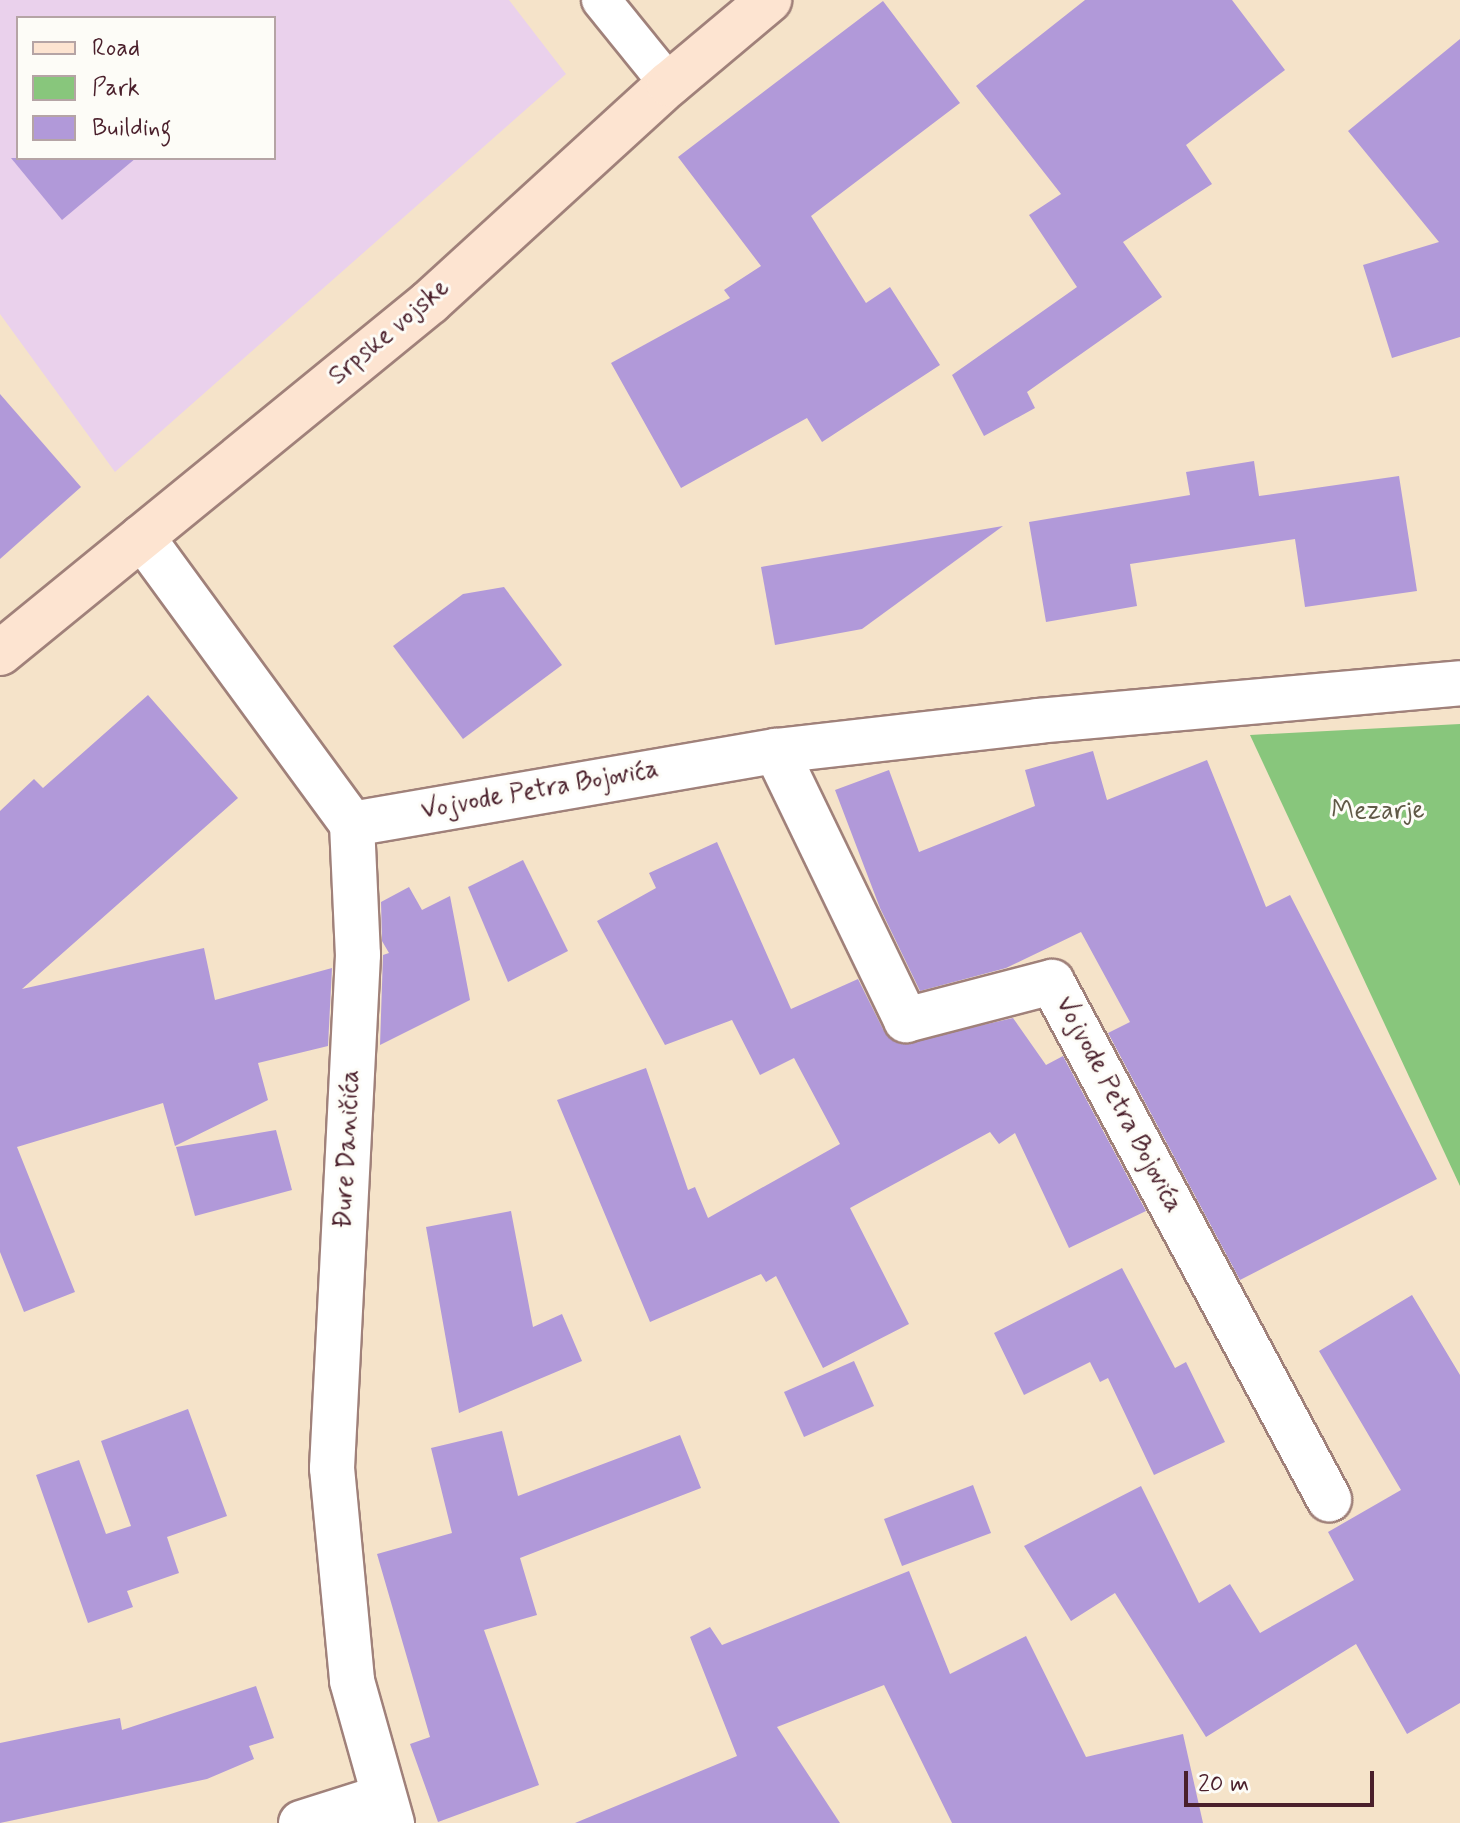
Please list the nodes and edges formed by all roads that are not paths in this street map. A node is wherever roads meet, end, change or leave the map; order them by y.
1 (601, 0) edge
2 (769, 0) edge
3 (669, 84) junction
4 (142, 537) junction
5 (0, 653) edge
6 (1460, 683) edge
7 (776, 751) junction
8 (352, 824) junction
9 (1329, 1499) dead end
10 (388, 1810) edge
11 (301, 1823) edge

1 - 3 lane
2 - 3 main road, Srpske vojske
3 - 4 main road, Srpske vojske
4 - 5 main road, Srpske vojske
4 - 8 street
6 - 7 street, Vojvode Petra Bojovića
7 - 8 street, Vojvode Petra Bojovića
7 - 9 street, Vojvode Petra Bojovića
8 - 10 street, Đure Daničića
10 - 11 street

